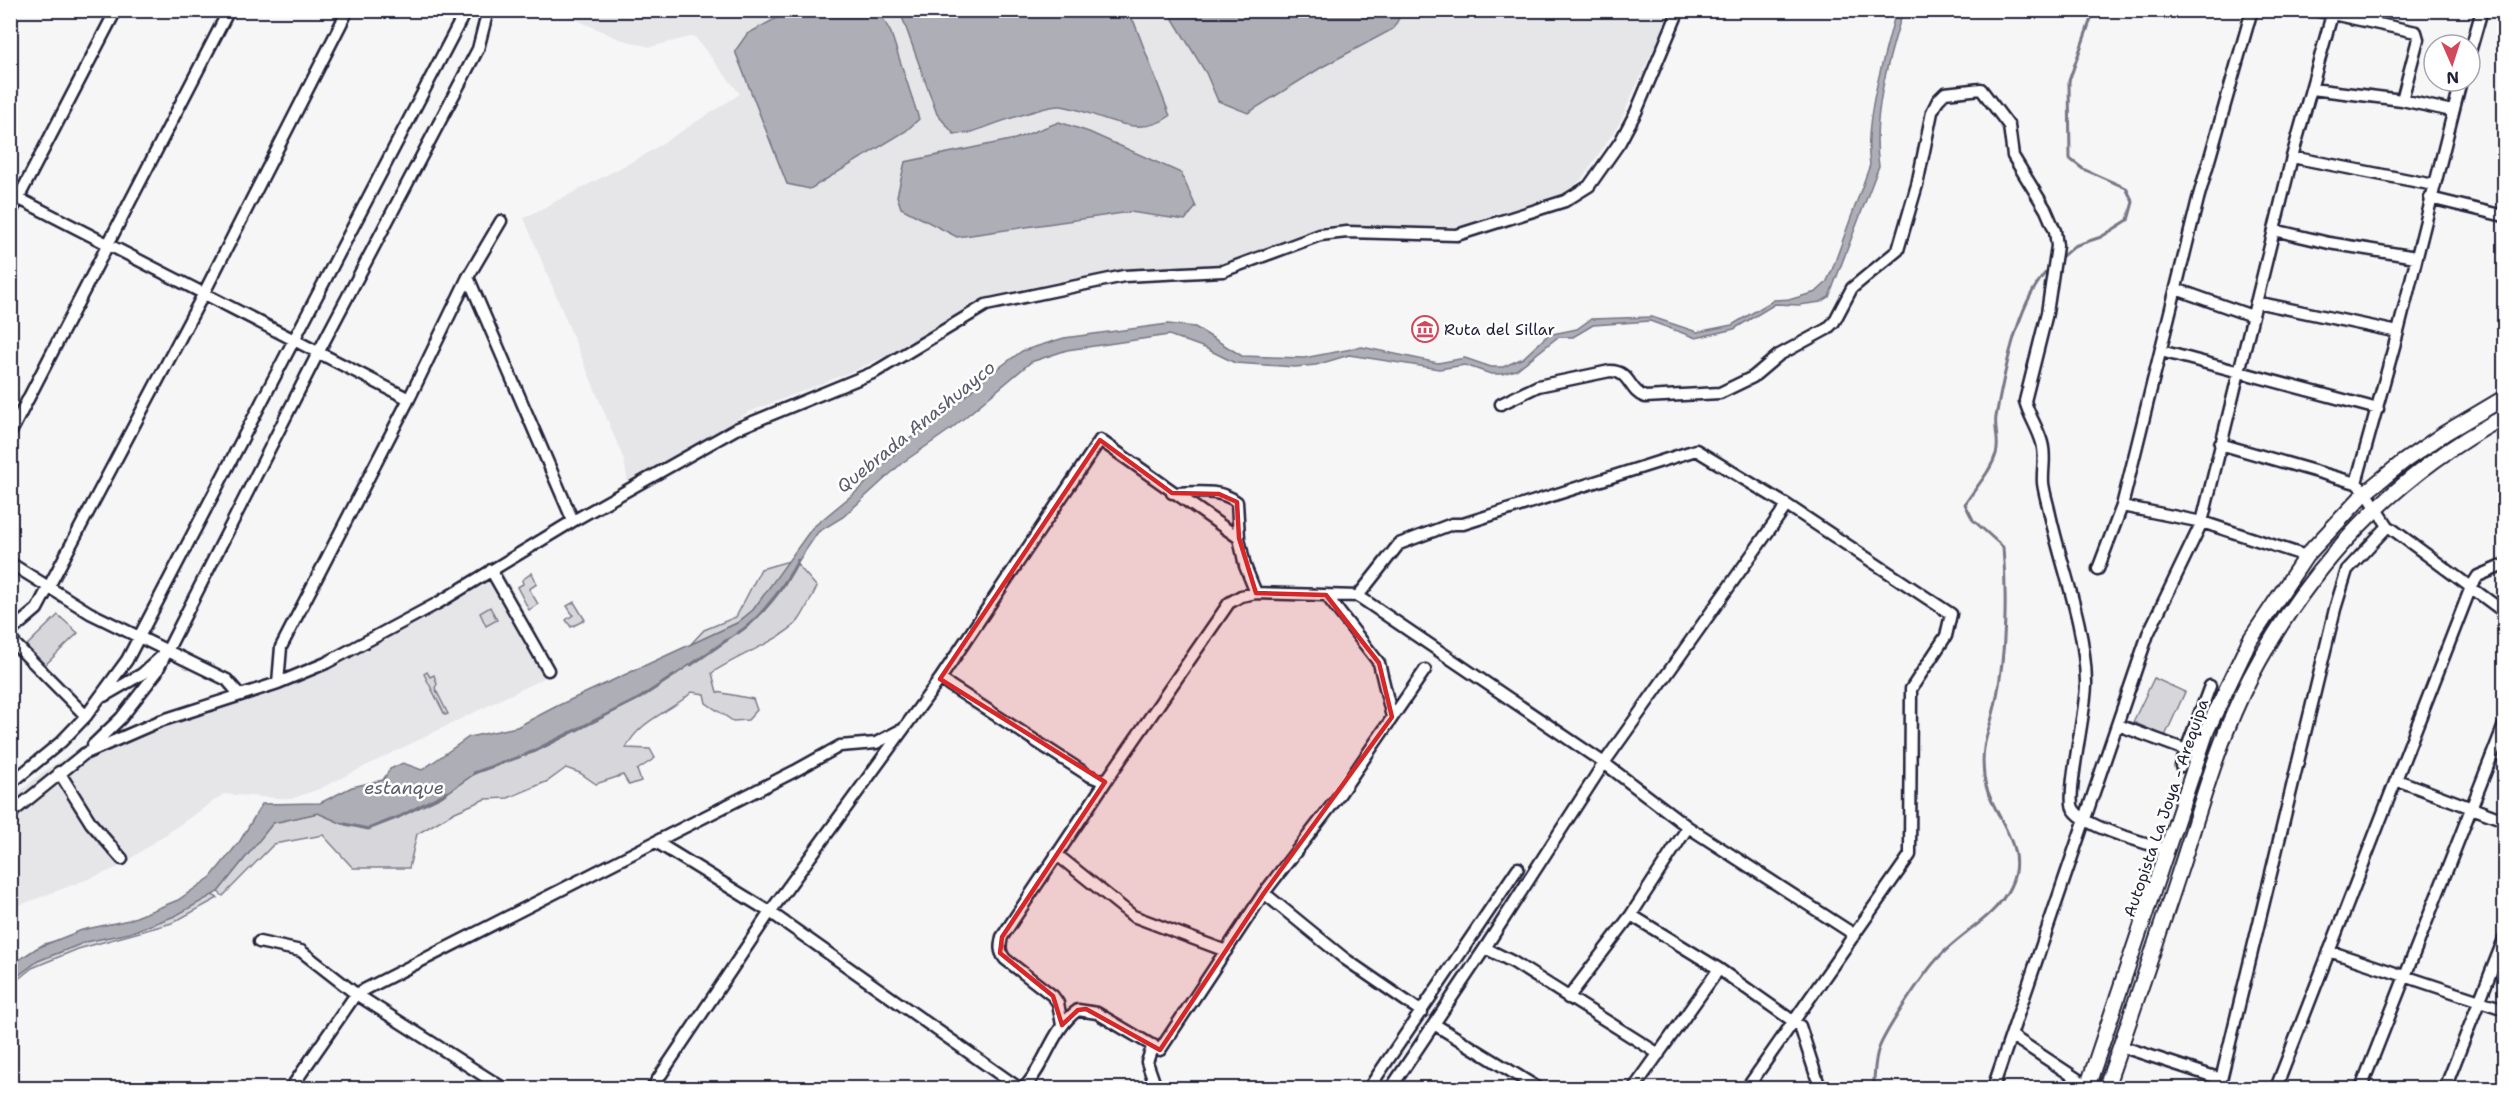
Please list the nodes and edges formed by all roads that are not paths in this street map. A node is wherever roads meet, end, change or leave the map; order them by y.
1 (116, 10) edge
2 (229, 10) edge
3 (348, 10) edge
4 (466, 10) edge
5 (1678, 10) edge
6 (2252, 10) edge
7 (2314, 10) edge
8 (2482, 10) edge
9 (486, 12) edge
10 (2333, 13) edge
11 (2475, 33) edge
12 (2312, 88) junction
13 (2457, 93) edge
14 (2402, 100) junction
15 (2452, 111) junction
16 (2292, 157) junction
17 (2434, 185) junction
18 (15, 196) edge
19 (2430, 198) junction
20 (10, 214) edge
21 (2505, 216) edge
22 (501, 221) dead end
23 (2274, 230) junction
24 (108, 244) junction
25 (2416, 257) junction
26 (468, 277) junction
27 (2175, 289) junction
28 (204, 293) junction
29 (2256, 302) junction
30 (2252, 316) junction
31 (2398, 332) junction
32 (296, 341) junction
33 (2161, 351) junction
34 (318, 353) junction
35 (2238, 372) junction
36 (2505, 398) edge
37 (409, 399) junction
38 (1501, 404) dead end
39 (2378, 409) junction
40 (2505, 417) edge
41 (10, 434) edge
42 (2220, 444) junction
43 (2361, 487) junction
44 (1172, 493) junction
45 (1787, 505) junction
46 (2122, 506) junction
47 (2376, 507) junction
48 (573, 521) junction
49 (2202, 522) junction
50 (2388, 526) junction
51 (1239, 538) junction
52 (2306, 556) junction
53 (10, 563) edge
54 (2505, 565) edge
55 (2098, 569) dead end
56 (491, 570) junction
57 (47, 586) junction
58 (2471, 587) junction
59 (1256, 593) junction
60 (1326, 595) junction
61 (1358, 596) junction
62 (2505, 612) edge
63 (10, 632) edge
64 (10, 639) edge
65 (138, 639) junction
66 (166, 651) junction
67 (548, 670) dead end
68 (1425, 670) dead end
69 (940, 679) junction
70 (278, 683) junction
71 (2210, 686) dead end
72 (239, 694) junction
73 (100, 699) junction
74 (86, 716) junction
75 (1392, 717) junction
76 (2118, 725) junction
77 (2505, 725) edge
78 (902, 730) junction
79 (2186, 750) junction
80 (84, 754) junction
81 (1604, 763) junction
82 (2181, 766) dead end
83 (59, 772) junction
84 (1108, 778) junction
85 (2397, 780) junction
86 (10, 784) edge
87 (2472, 806) junction
88 (10, 814) edge
89 (2505, 820) edge
90 (2085, 822) junction
91 (1688, 827) junction
92 (656, 842) junction
93 (2167, 850) junction
94 (1056, 854) junction
95 (122, 860) dead end
96 (1518, 868) dead end
97 (1264, 893) junction
98 (770, 912) junction
99 (1631, 915) junction
100 (1856, 935) junction
101 (2505, 939) edge
102 (259, 942) dead end
103 (1485, 948) junction
104 (1226, 951) junction
105 (2329, 951) junction
106 (1719, 969) junction
107 (2406, 975) junction
108 (356, 994) junction
109 (1569, 998) junction
110 (2480, 1000) junction
111 (2505, 1009) edge
112 (1422, 1012) junction
113 (1795, 1022) junction
114 (1434, 1024) junction
115 (1062, 1025) junction
116 (2012, 1036) junction
117 (1153, 1045) junction
118 (2120, 1046) junction
119 (1659, 1054) junction
120 (2220, 1084) edge
121 (2087, 1087) edge
122 (291, 1089) edge
123 (503, 1089) edge
124 (652, 1089) edge
125 (1019, 1089) edge
126 (1024, 1089) edge
127 (1156, 1089) edge
128 (1369, 1089) edge
129 (1391, 1089) edge
130 (1538, 1089) edge
131 (1634, 1089) edge
132 (1747, 1089) edge
133 (1820, 1089) edge
134 (1993, 1089) edge
135 (2106, 1089) edge
136 (2276, 1089) edge
137 (2361, 1089) edge
138 (2445, 1089) edge

1 - 18 street
2 - 24 street
3 - 28 street
4 - 32 street
5 - 48 street
6 - 27 street
7 - 10 street
8 - 11 street
9 - 34 street
10 - 12 street
10 - 14 street
12 - 14 street
12 - 16 street
13 - 15 street
14 - 15 street
15 - 17 street
16 - 17 street
16 - 23 street
17 - 19 street
18 - 20 street
18 - 24 street
19 - 21 street
19 - 25 street
22 - 26 street
23 - 25 street
23 - 29 street
24 - 28 street
24 - 41 street
25 - 31 street
26 - 37 street
26 - 48 street
27 - 30 street
27 - 33 street
28 - 32 street
28 - 57 street
29 - 30 street
29 - 31 street
30 - 35 street
31 - 39 street
32 - 34 street
32 - 65 street
33 - 35 street
33 - 46 street
34 - 37 street
34 - 66 street
35 - 39 street
35 - 42 street
36 - 43 main road, Autopista La Joya - Arequipa
37 - 70 street
38 - 90 street
39 - 43 street
40 - 47 main road, Autopista La Joya - Arequipa
42 - 43 street
42 - 49 street
43 - 47 street
43 - 52 main road, Autopista La Joya - Arequipa
44 - 51 street
44 - 51 street
44 - 69 street
45 - 61 street
45 - 81 street
45 - 100 street
46 - 49 street
46 - 55 street
47 - 50 street
47 - 118 main road, Autopista La Joya - Arequipa
48 - 56 street
49 - 52 street
49 - 76 street
50 - 58 street
50 - 120 street
51 - 59 street
52 - 93 main road, Autopista La Joya - Arequipa
53 - 57 street
54 - 58 street
56 - 67 street
56 - 70 street
57 - 63 street
57 - 65 street
58 - 62 street
58 - 85 street
59 - 60 street
59 - 84 street
60 - 61 street
60 - 75 street
61 - 81 street
64 - 74 street
65 - 66 street
65 - 73 street
66 - 72 street
66 - 73 street
66 - 80 street
68 - 75 street
69 - 78 street
69 - 84 street
70 - 72 street
71 - 79 street
72 - 80 street
73 - 74 street
74 - 86 street
75 - 97 street
76 - 79 street
76 - 90 street
77 - 87 street
78 - 92 street
78 - 98 street
79 - 82 street
80 - 83 street
81 - 91 street
81 - 103 street
83 - 88 street
83 - 95 street
84 - 94 street
85 - 87 street
85 - 105 street
87 - 89 street
87 - 107 street
90 - 93 street
90 - 116 street
91 - 99 street
91 - 100 street
92 - 98 street
92 - 108 street
93 - 121 main road, Autopista La Joya - Arequipa
94 - 104 street
94 - 115 street
96 - 112 street
97 - 104 street
97 - 112 street
98 - 124 street
98 - 125 street
99 - 106 street
99 - 109 street
100 - 113 street
101 - 110 street
102 - 108 street
103 - 109 street
103 - 114 street
104 - 117 street
105 - 107 street
105 - 136 street
106 - 113 street
106 - 119 street
107 - 110 street
107 - 137 street
108 - 122 street
108 - 123 street
109 - 119 street
110 - 111 street
110 - 138 street
112 - 128 street
113 - 132 street
113 - 133 street
114 - 129 street
114 - 130 street
115 - 117 street
115 - 126 street
116 - 121 street
116 - 134 street
117 - 127 street
118 - 120 street
118 - 135 main road, Autopista La Joya - Arequipa
119 - 131 street

